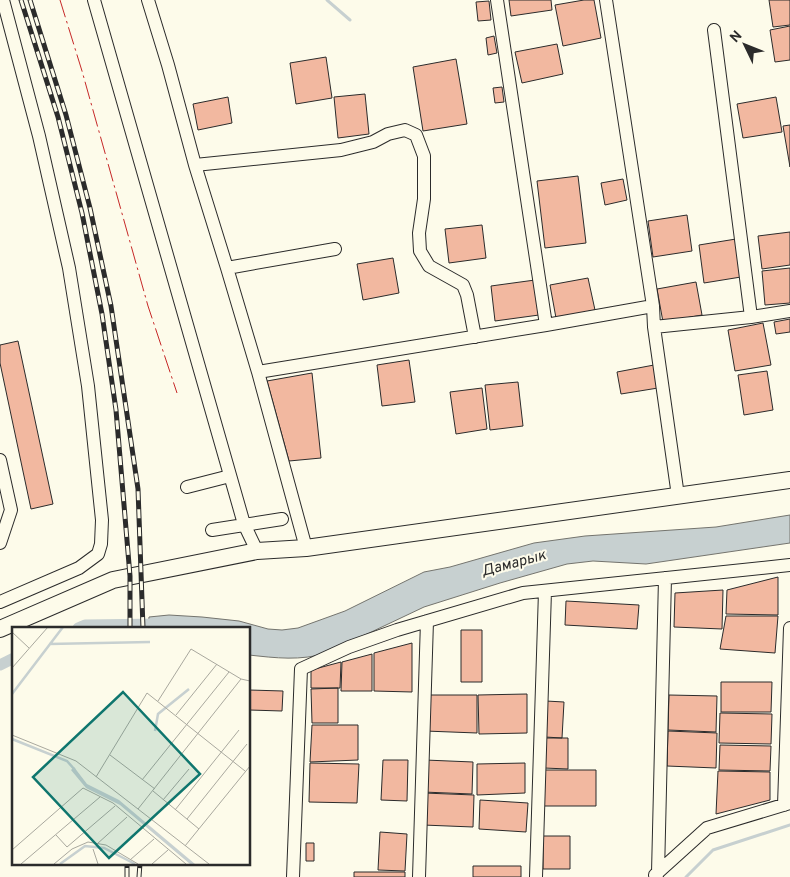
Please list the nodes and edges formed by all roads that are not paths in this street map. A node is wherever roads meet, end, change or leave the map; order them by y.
1 (3, 0) edge
2 (94, 0) edge
3 (148, 0) edge
4 (497, 0) edge
5 (606, 0) edge
6 (714, 30) dead end
7 (195, 164) junction
8 (335, 249) dead end
9 (227, 268) junction
10 (653, 306) junction
11 (790, 311) edge
12 (751, 318) junction
13 (546, 325) junction
14 (654, 327) junction
15 (475, 337) junction
16 (258, 372) junction
17 (0, 460) edge
18 (230, 476) junction
19 (790, 480) edge
20 (187, 487) dead end
21 (678, 496) junction
22 (282, 519) dead end
23 (244, 524) junction
24 (212, 530) dead end
25 (0, 543) edge
26 (306, 548) junction
27 (256, 551) junction
28 (790, 565) edge
29 (665, 578) junction
30 (545, 591) junction
31 (0, 602) edge
32 (427, 621) junction
33 (790, 628) edge
34 (0, 629) edge
35 (787, 804) edge
36 (655, 875) edge
37 (293, 877) edge
38 (419, 877) edge
39 (536, 877) edge

1 - 31 street
2 - 18 street
3 - 7 street
4 - 13 street
5 - 10 street
6 - 12 street
7 - 9 street
7 - 15 street
8 - 9 street
9 - 16 street
10 - 13 street
10 - 14 street
11 - 12 street
12 - 14 street
13 - 15 street
14 - 21 street
15 - 16 street
16 - 26 street
17 - 25 street
18 - 20 street
18 - 23 street
19 - 21 main road
21 - 26 main road
22 - 23 street
23 - 24 street
23 - 27 street
26 - 27 main road
27 - 34 main road
28 - 29 street
29 - 30 street
29 - 36 street
30 - 32 street
30 - 39 street
32 - 37 street
32 - 38 street
33 - 35 street
35 - 36 street

